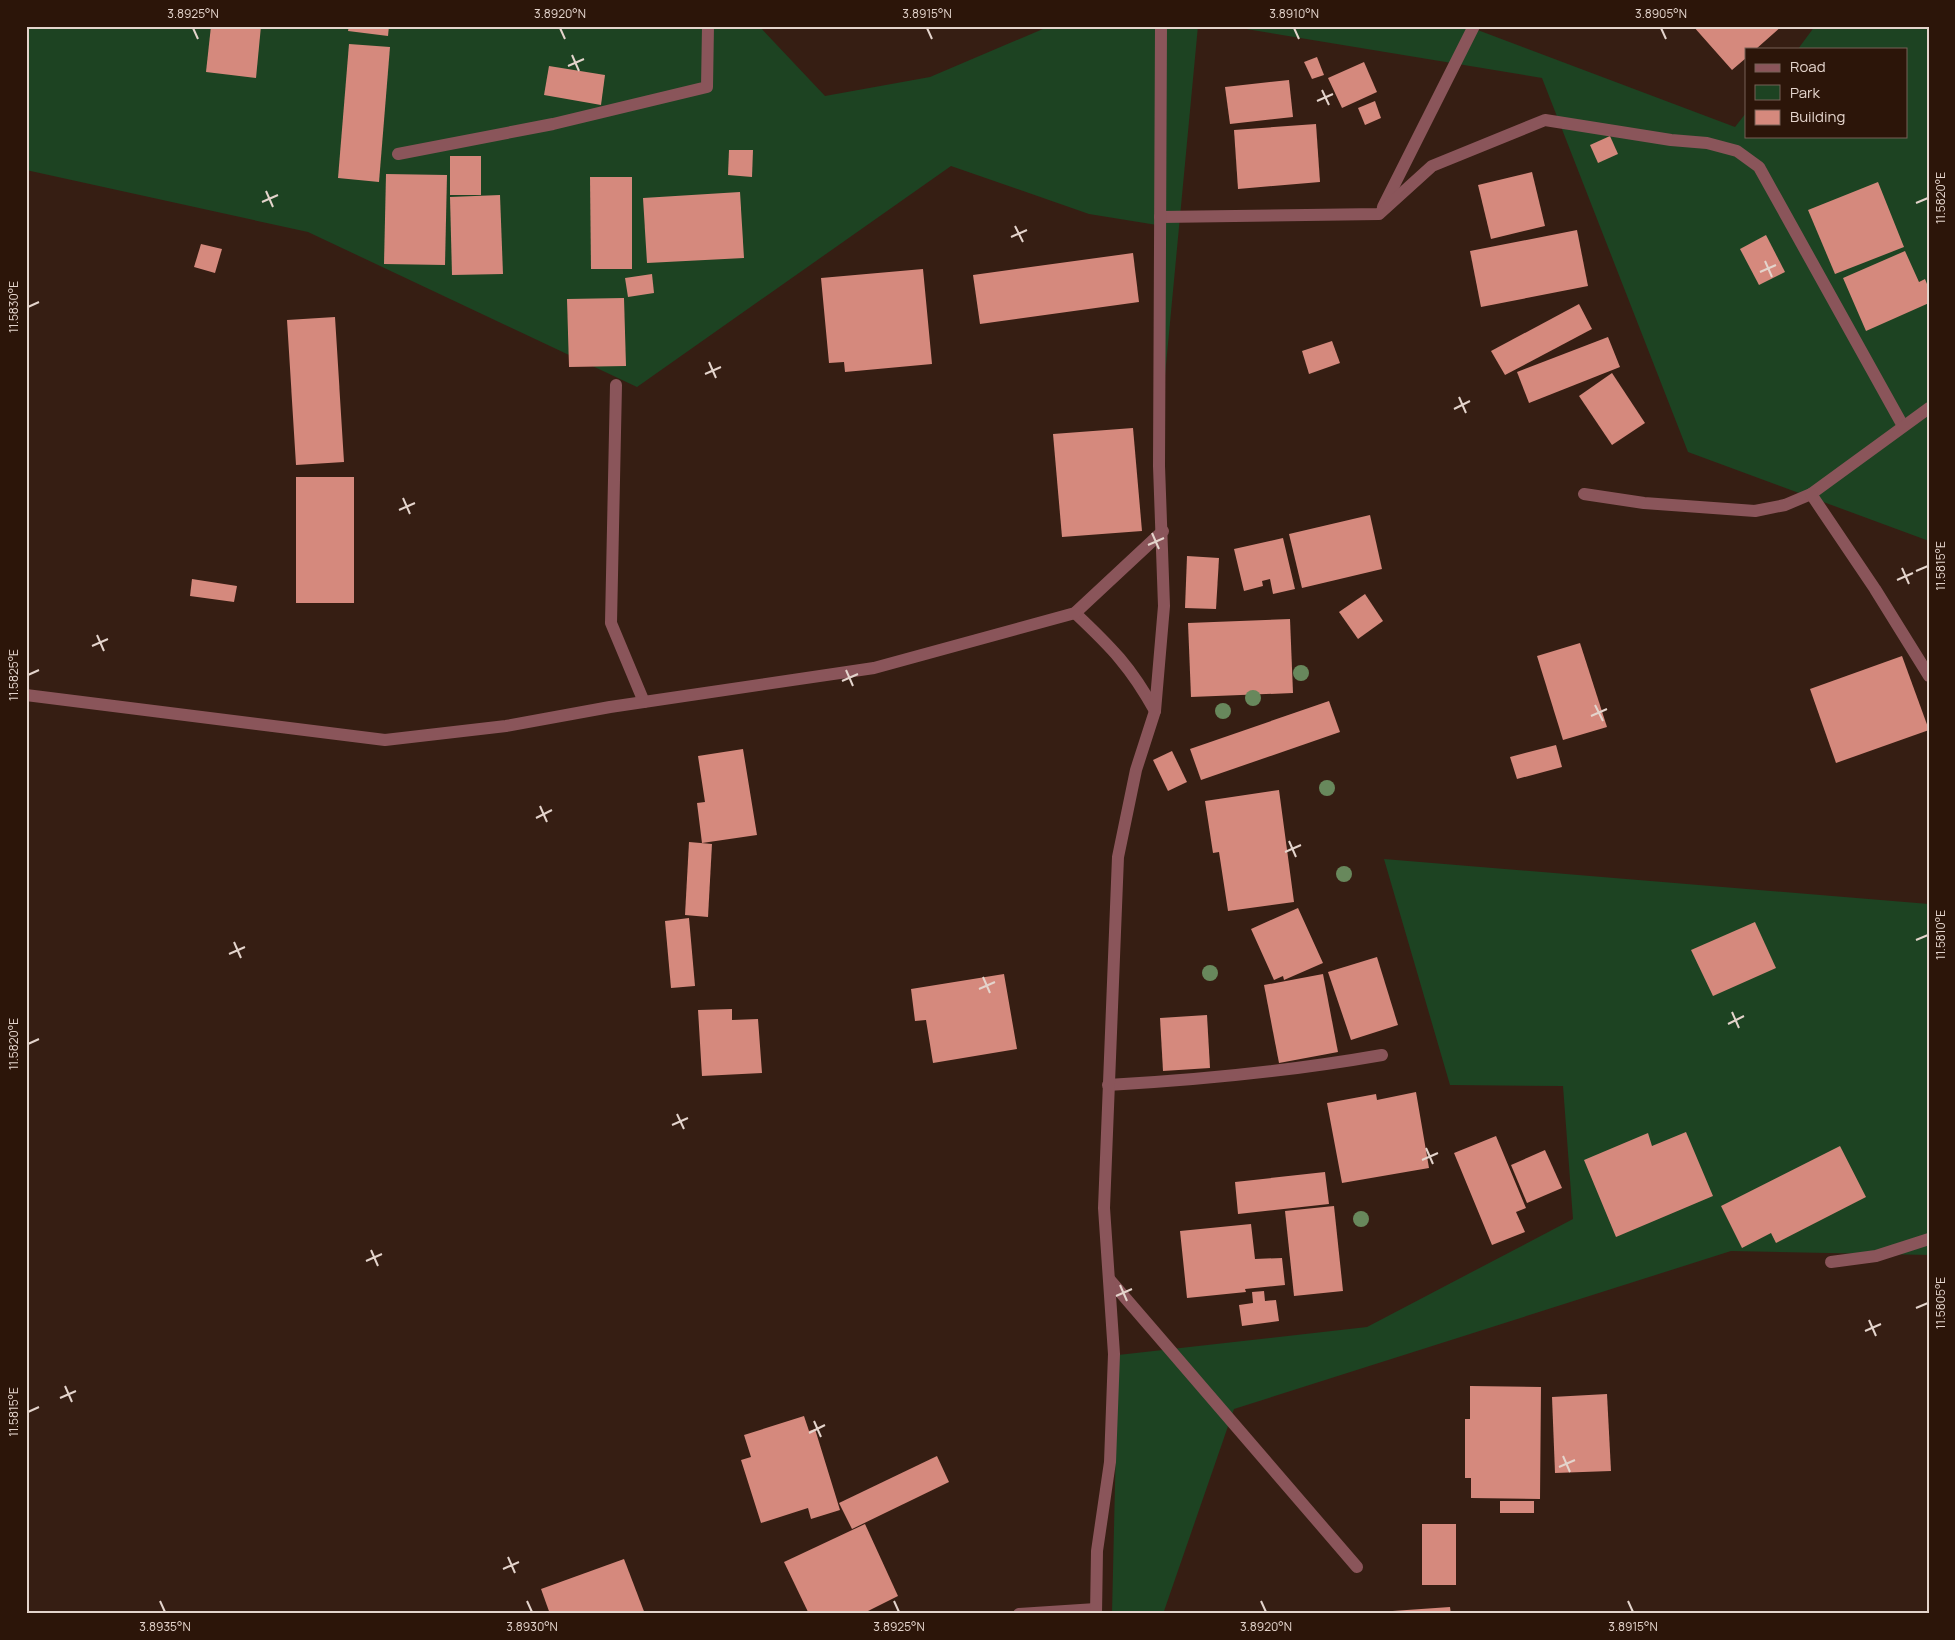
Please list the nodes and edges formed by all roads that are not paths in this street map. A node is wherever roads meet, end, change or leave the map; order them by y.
1 (708, 26) edge
2 (1161, 26) edge
3 (1474, 26) edge
4 (398, 154) dead end
5 (1379, 214) junction
6 (1160, 218) junction
7 (616, 385) dead end
8 (1929, 408) edge
9 (1903, 426) junction
10 (1584, 494) dead end
11 (1811, 494) junction
12 (1163, 531) junction
13 (1075, 613) junction
14 (1929, 676) edge
15 (26, 695) edge
16 (644, 702) junction
17 (1155, 711) junction
18 (1382, 1055) dead end
19 (1108, 1085) junction
20 (1929, 1239) edge
21 (1831, 1262) dead end
22 (1109, 1279) junction
23 (1357, 1567) dead end
24 (1096, 1611) edge
25 (1019, 1614) edge

1 - 4 street
2 - 6 street
3 - 5 street
5 - 6 street
5 - 9 street
6 - 12 street
7 - 16 street
8 - 9 street
9 - 11 street
10 - 11 street
11 - 14 street
12 - 13 street
12 - 17 street
13 - 16 street
13 - 17 street
15 - 16 street
17 - 19 street
18 - 19 street
19 - 22 street
20 - 21 street
22 - 23 street
22 - 24 street
24 - 25 street

